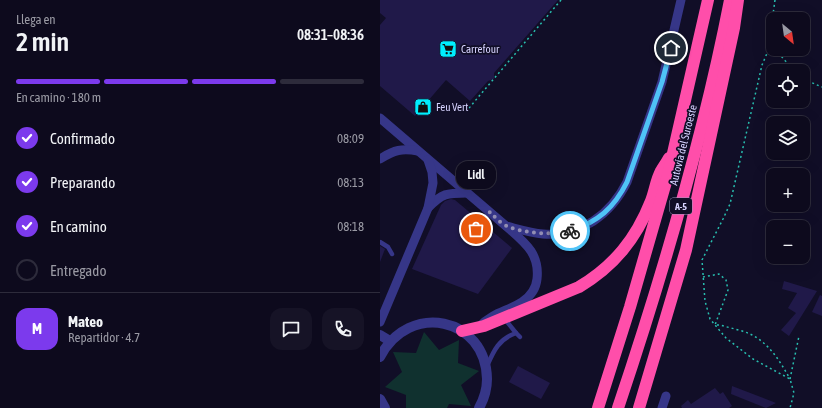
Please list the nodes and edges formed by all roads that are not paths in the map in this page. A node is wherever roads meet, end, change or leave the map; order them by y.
1 (682, 0) edge
2 (708, 0) edge
3 (730, 0) edge
4 (738, 0) edge
5 (380, 118) edge
6 (418, 151) junction
7 (672, 154) junction
8 (380, 158) edge
9 (428, 160) junction
10 (468, 193) junction
11 (428, 208) junction
12 (490, 212) junction
13 (506, 226) junction
14 (476, 229) dead end
15 (380, 242) edge
16 (392, 254) dead end
17 (504, 318) junction
18 (380, 322) edge
19 (478, 327) junction
20 (462, 331) junction
21 (516, 333) junction
22 (380, 335) edge
23 (520, 337) dead end
24 (390, 341) junction
25 (380, 358) edge
26 (487, 368) junction
27 (666, 396) dead end
28 (380, 399) edge
29 (484, 399) junction
30 (382, 408) edge
31 (479, 408) edge
32 (489, 408) edge
33 (598, 408) edge
34 (618, 408) edge
35 (640, 408) edge
36 (662, 408) edge

1 - 13 street
2 - 7 highway, Autovía del Suroeste / A-5
3 - 34 highway, Autovía del Suroeste / A-5
4 - 35 highway
5 - 6 street
6 - 8 street
6 - 9 street
7 - 17 highway
7 - 33 highway, Autovía del Suroeste / A-5
9 - 10 street
9 - 11 street
10 - 11 street
10 - 12 street
11 - 18 street
12 - 13 street
12 - 14 lane
13 - 19 street
15 - 16 lane
17 - 19 highway
17 - 21 lane
19 - 20 highway
20 - 24 street
20 - 26 street
21 - 23 lane
21 - 26 lane
22 - 24 street
24 - 25 street
26 - 29 street
27 - 36 street
28 - 30 street
29 - 31 street
29 - 32 street

